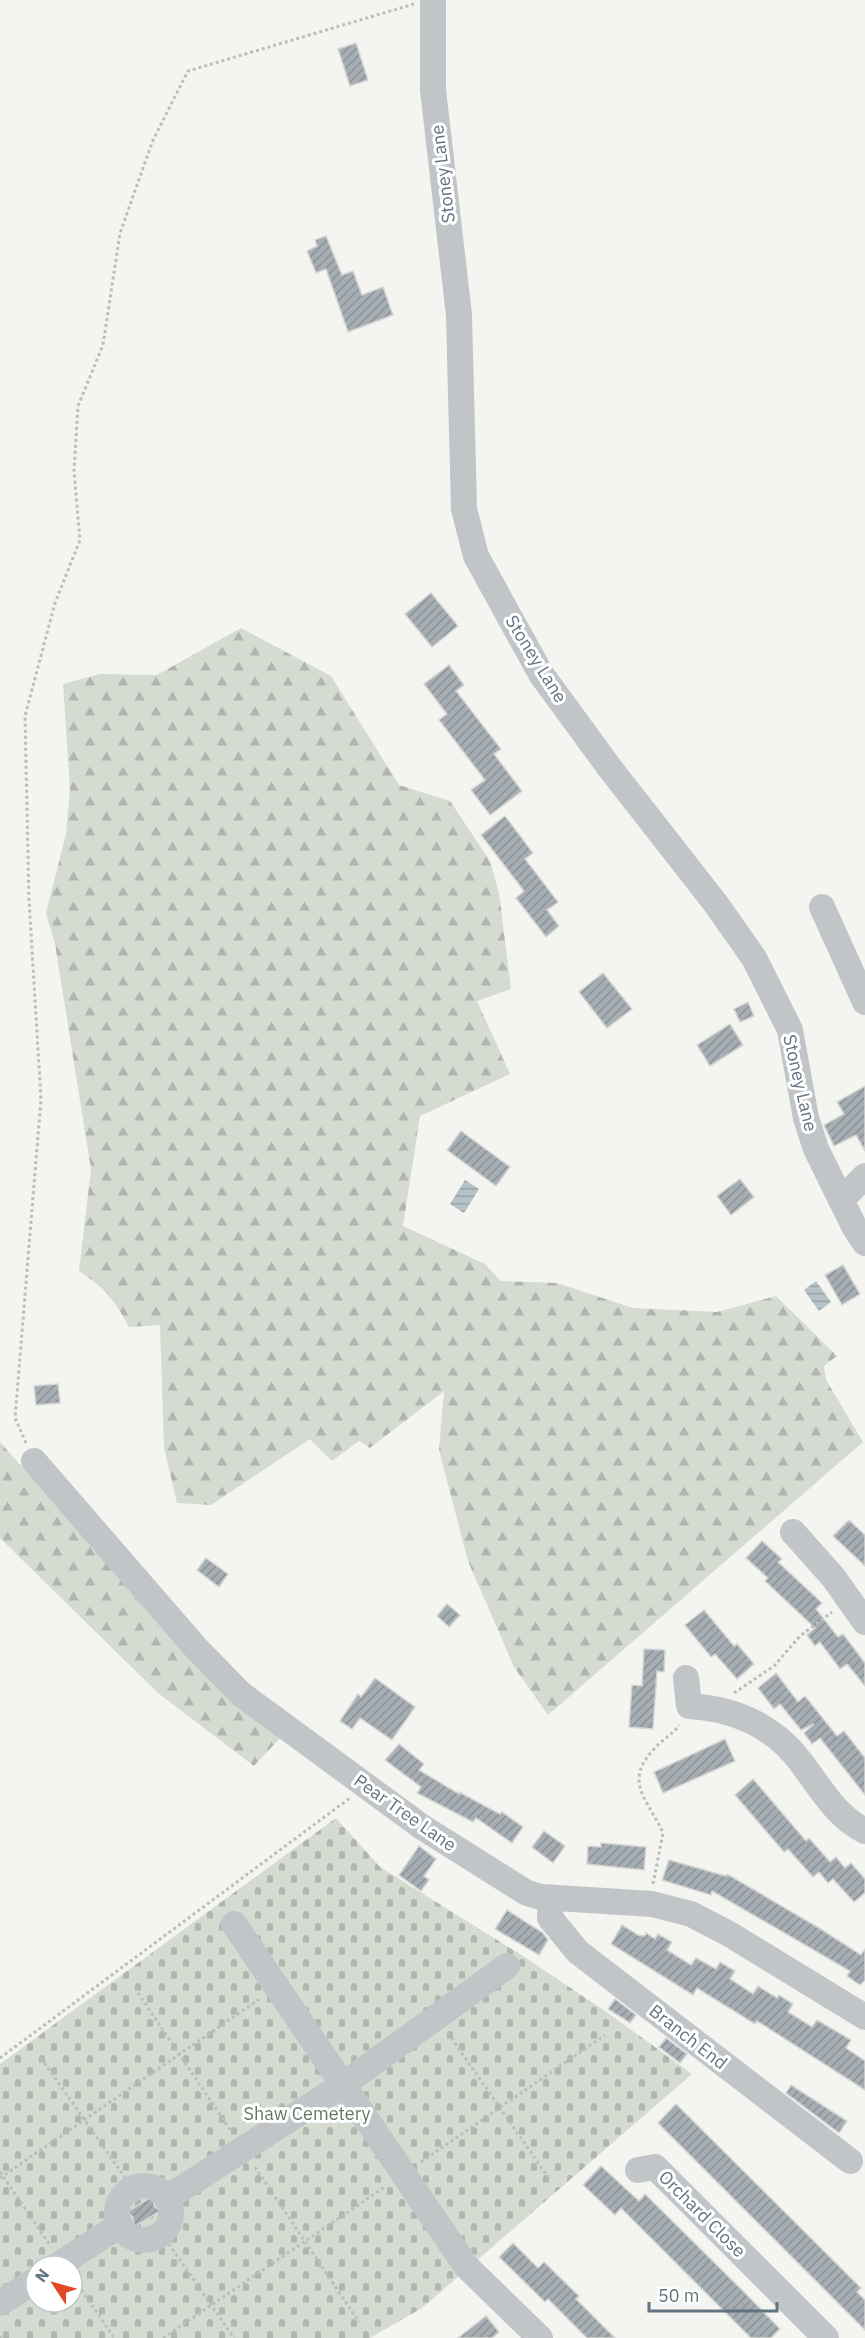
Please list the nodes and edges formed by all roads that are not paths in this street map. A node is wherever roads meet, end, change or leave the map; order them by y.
1 (424, 2) edge
2 (822, 907) dead end
3 (865, 1002) edge
4 (865, 1176) edge
5 (841, 1200) junction
6 (865, 1243) edge
7 (34, 1461) road end
8 (793, 1532) dead end
9 (858, 1613) edge
10 (686, 1678) dead end
11 (865, 1831) edge
12 (551, 1898) junction
13 (234, 1924) dead end
14 (507, 1966) dead end
15 (865, 2017) edge
16 (344, 2084) junction
17 (650, 2162) dead end
18 (850, 2162) dead end
19 (167, 2198) junction
20 (120, 2225) junction
21 (82, 2254) edge
22 (24, 2288) edge
23 (0, 2304) edge
24 (536, 2337) edge
25 (826, 2338) edge

1 - 5 street, Stoney Lane
2 - 3 street
4 - 5 street
5 - 6 street, Stoney Lane
7 - 12 street, Pear Tree Lane
8 - 9 street
10 - 11 street
12 - 15 street, Pear Tree Lane
12 - 18 street, Branch End
13 - 16 street
14 - 16 street
16 - 19 street
16 - 24 street
17 - 25 street, Orchard Close
19 - 20 street
19 - 20 street
20 - 21 street
22 - 23 street

